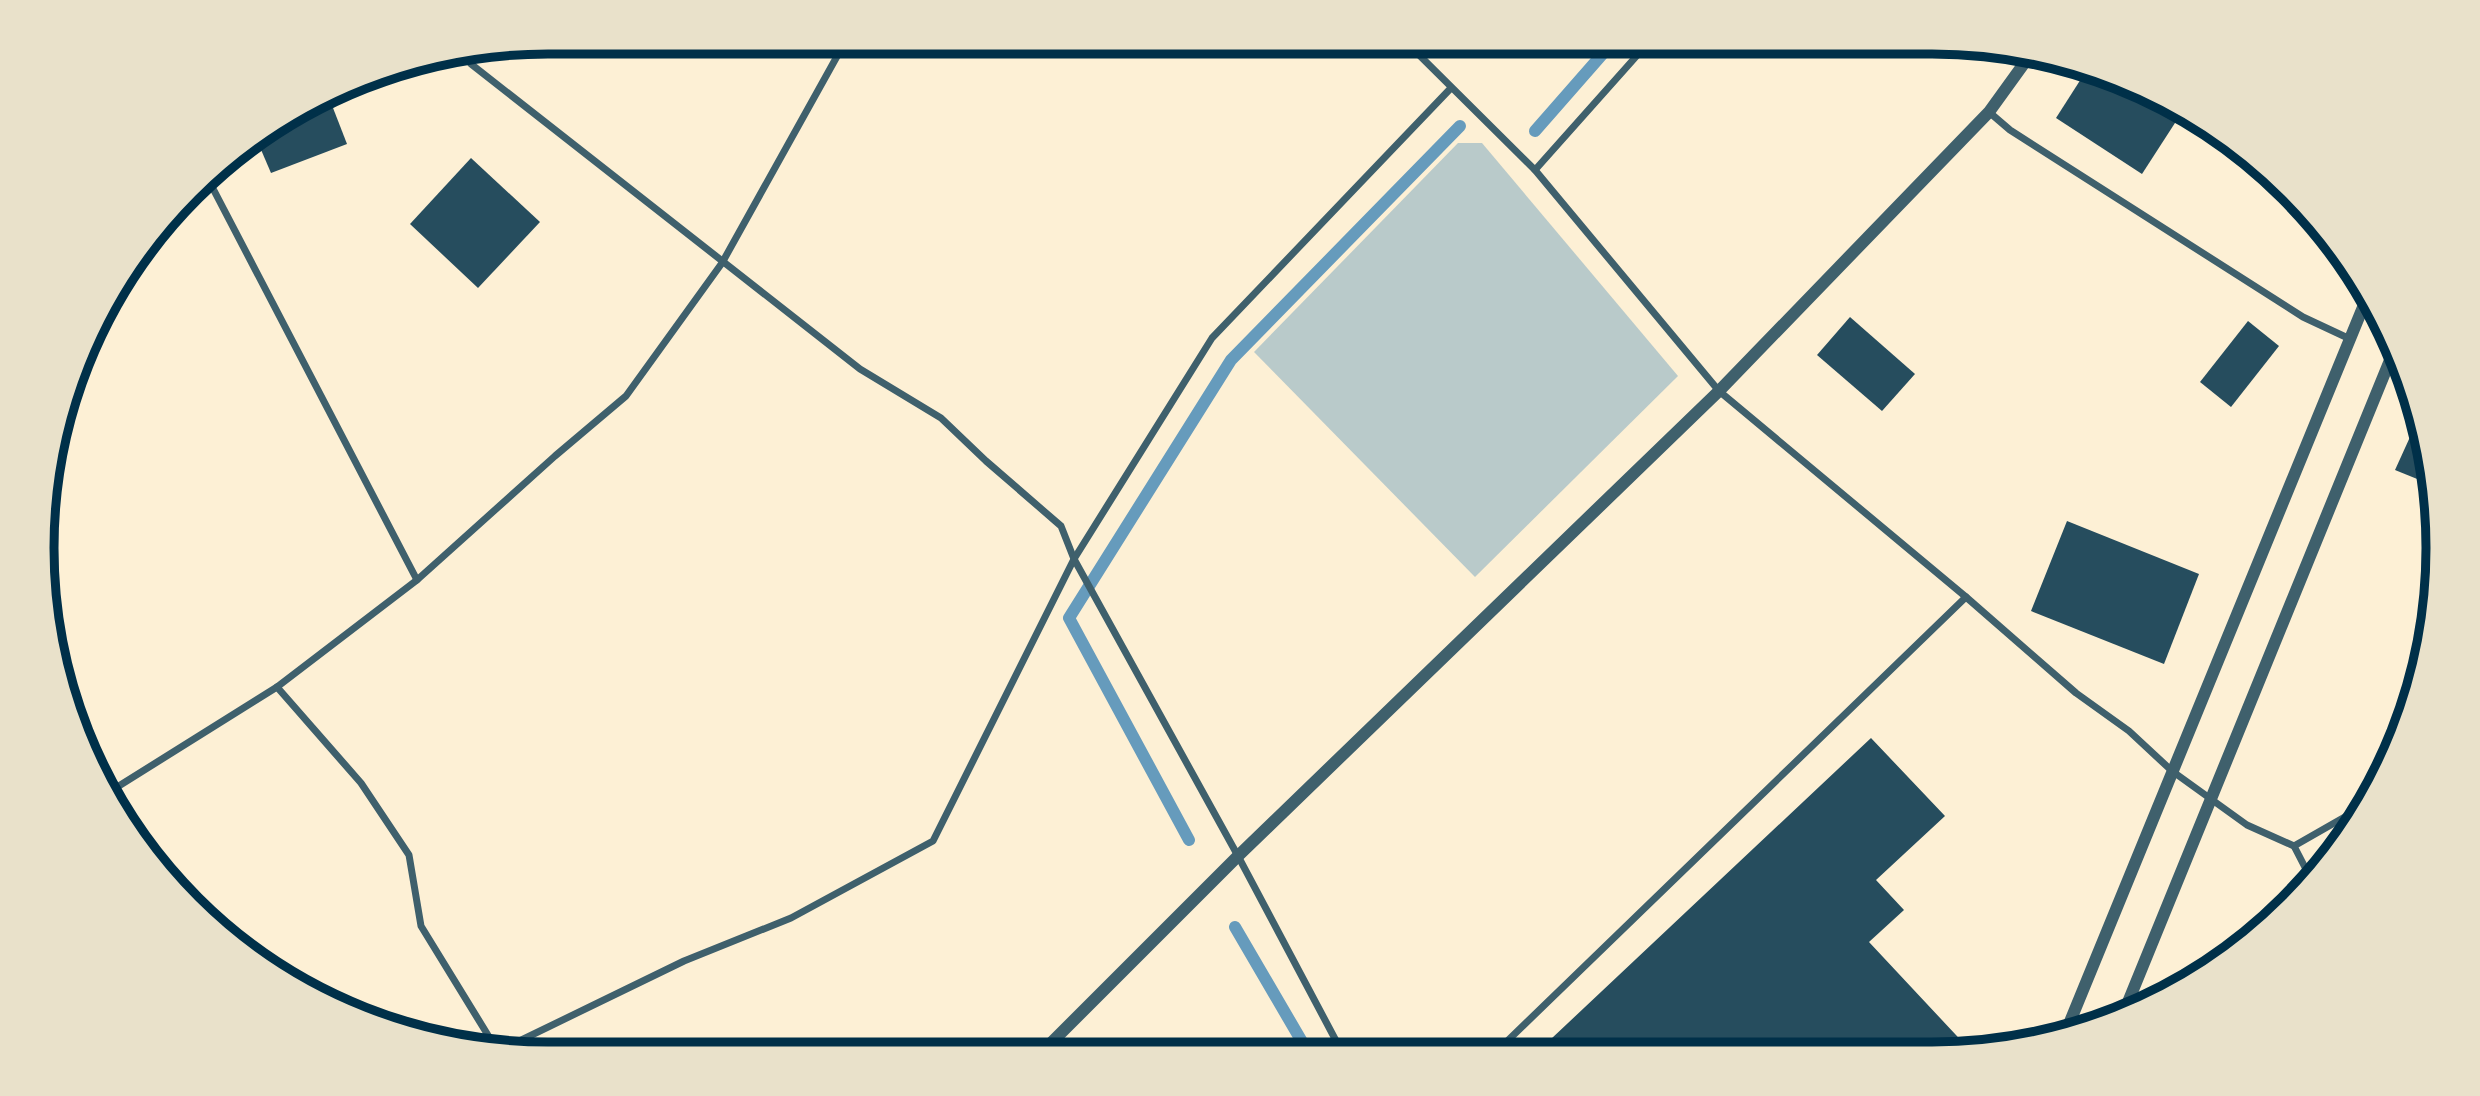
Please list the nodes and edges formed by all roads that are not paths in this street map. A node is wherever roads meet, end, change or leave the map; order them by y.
1 (838, 54) edge
2 (1418, 54) edge
3 (1638, 54) edge
4 (468, 61) edge
5 (2024, 63) edge
6 (1451, 88) junction
7 (1989, 112) junction
8 (1535, 170) junction
9 (212, 187) edge
10 (722, 263) junction
11 (2363, 307) edge
12 (2350, 339) junction
13 (2389, 362) edge
14 (1719, 391) junction
15 (1074, 559) junction
16 (417, 580) junction
17 (1966, 597) junction
18 (278, 687) junction
19 (2172, 771) junction
20 (116, 788) edge
21 (2211, 800) junction
22 (2347, 816) edge
23 (2294, 846) junction
24 (1238, 856) junction
25 (2306, 870) edge
26 (2128, 1001) edge
27 (2070, 1022) edge
28 (490, 1039) edge
29 (519, 1041) edge
30 (1051, 1042) edge
31 (1337, 1042) edge
32 (1506, 1042) edge

1 - 10 street
2 - 6 street
3 - 8 street
4 - 10 street
5 - 7 street
6 - 8 street
6 - 15 street
7 - 12 street
7 - 14 street
8 - 14 street
9 - 16 street
10 - 15 street
10 - 16 street
11 - 12 street
12 - 19 street
13 - 21 street
14 - 17 street
14 - 24 street
15 - 24 street
15 - 29 street
16 - 18 street
17 - 19 street
17 - 32 street
18 - 20 street
18 - 28 street
19 - 21 street
19 - 27 street
21 - 23 street
21 - 26 street
22 - 23 street
23 - 25 street
24 - 30 street
24 - 31 street

